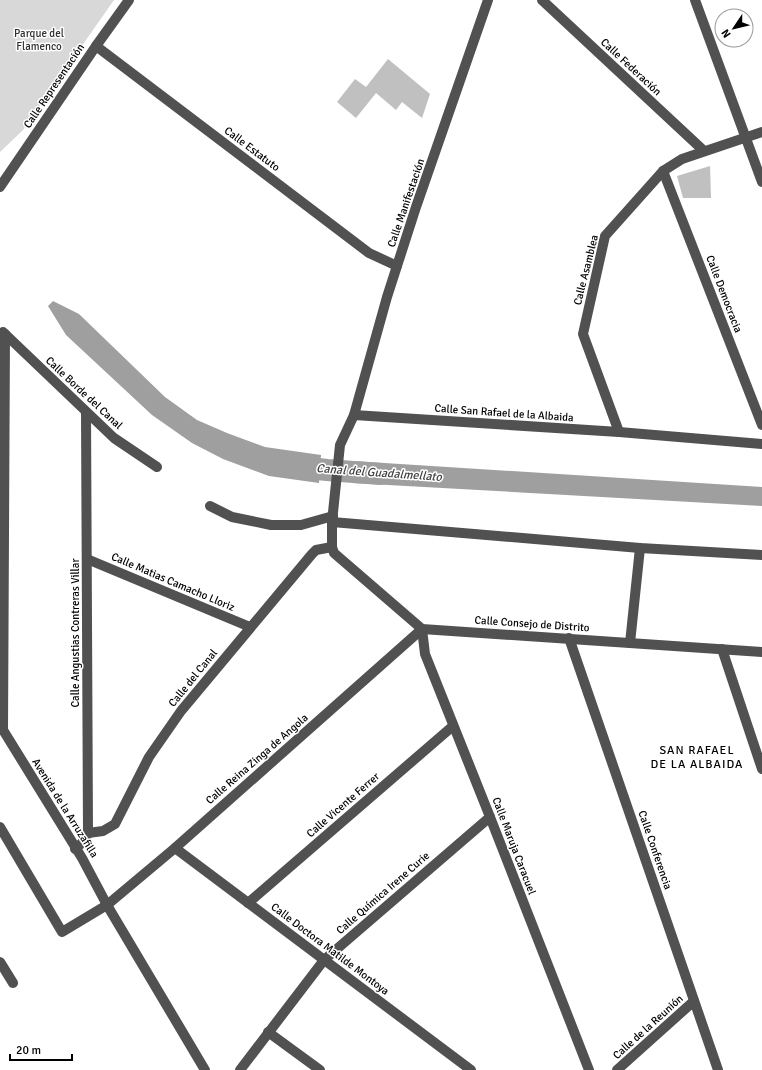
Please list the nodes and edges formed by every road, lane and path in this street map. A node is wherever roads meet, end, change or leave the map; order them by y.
1 (129, 0) edge
2 (488, 0) edge
3 (542, 0) edge
4 (694, 0) edge
5 (96, 46) junction
6 (762, 132) edge
7 (746, 137) junction
8 (704, 151) junction
9 (663, 171) junction
10 (762, 182) edge
11 (0, 187) edge
12 (397, 266) junction
13 (2, 332) edge
14 (86, 412) junction
15 (354, 415) junction
16 (762, 425) edge
17 (619, 432) junction
18 (762, 444) edge
19 (157, 467) dead end
20 (210, 506) dead end
21 (333, 519) junction
22 (332, 547) junction
23 (640, 548) junction
24 (762, 555) edge
25 (87, 559) junction
26 (250, 627) junction
27 (422, 629) junction
28 (569, 638) junction
29 (630, 643) junction
30 (722, 649) junction
31 (762, 652) edge
32 (453, 726) junction
33 (1, 728) edge
34 (762, 769) edge
35 (490, 817) junction
36 (0, 827) edge
37 (88, 833) junction
38 (175, 848) junction
39 (75, 849) junction
40 (248, 902) junction
41 (107, 905) junction
42 (324, 960) junction
43 (0, 962) edge
44 (13, 983) dead end
45 (694, 1001) junction
46 (268, 1032) junction
47 (205, 1070) edge
48 (240, 1070) edge
49 (320, 1070) edge
50 (471, 1070) edge
51 (589, 1070) edge
52 (617, 1070) edge
53 (718, 1070) edge

1 - 5 street, Calle Representación
2 - 12 street, Calle Manifestación
3 - 8 street, Calle Federación
4 - 7 street
5 - 11 street, Calle Representación
5 - 12 street, Calle Estatuto
6 - 7 street, Calle Asamblea
7 - 8 street, Calle Asamblea
7 - 10 street
8 - 9 street, Calle Asamblea
9 - 16 street, Calle Democracia
9 - 17 street, Calle Asamblea
12 - 15 street, Calle Manifestación
13 - 14 street, Calle Borde del Canal
13 - 33 street
14 - 19 street, Calle Borde del Canal
14 - 25 street, Calle Angustias Contreras Villar
15 - 17 street, Calle San Rafael de la Albaida
15 - 21 street
17 - 18 street, Calle San Rafael de la Albaida
20 - 21 street
21 - 22 street
21 - 23 street
22 - 26 street, Calle del Canal
22 - 27 street
23 - 24 street
23 - 29 street
25 - 26 street, Calle Matias Camacho Lloriz
25 - 37 street, Calle Angustias Contreras Villar
26 - 37 street, Calle del Canal
27 - 28 street, Calle Consejo de Distrito
27 - 32 street, Calle Maruja Caracuel
27 - 38 street, Calle Reina Zinga de Angola
28 - 29 street, Calle Consejo de Distrito
28 - 45 street, Calle Conferencia
29 - 30 street, Calle Consejo de Distrito
30 - 31 street, Calle Consejo de Distrito
30 - 34 street
32 - 35 street, Calle Maruja Caracuel
32 - 40 street, Calle Vicente Ferrer
33 - 39 street, Avenida de la Arruzafilla
35 - 42 street, Calle Química Irene Curie
35 - 51 street, Calle Maruja Caracuel
36 - 41 street
37 - 39 street
38 - 40 street, Calle Doctora Matilde Montoya
38 - 41 street, Calle Reina Zinga de Angola
39 - 41 street, Avenida de la Arruzafilla
40 - 42 street, Calle Doctora Matilde Montoya
41 - 47 street, Avenida de la Arruzafilla
42 - 46 street, Calle Química Irene Curie
42 - 50 street, Calle Doctora Matilde Montoya
43 - 44 street
45 - 52 street, Calle de la Reunión
45 - 53 street, Calle Conferencia
46 - 48 street, Calle Química Irene Curie
46 - 49 street

